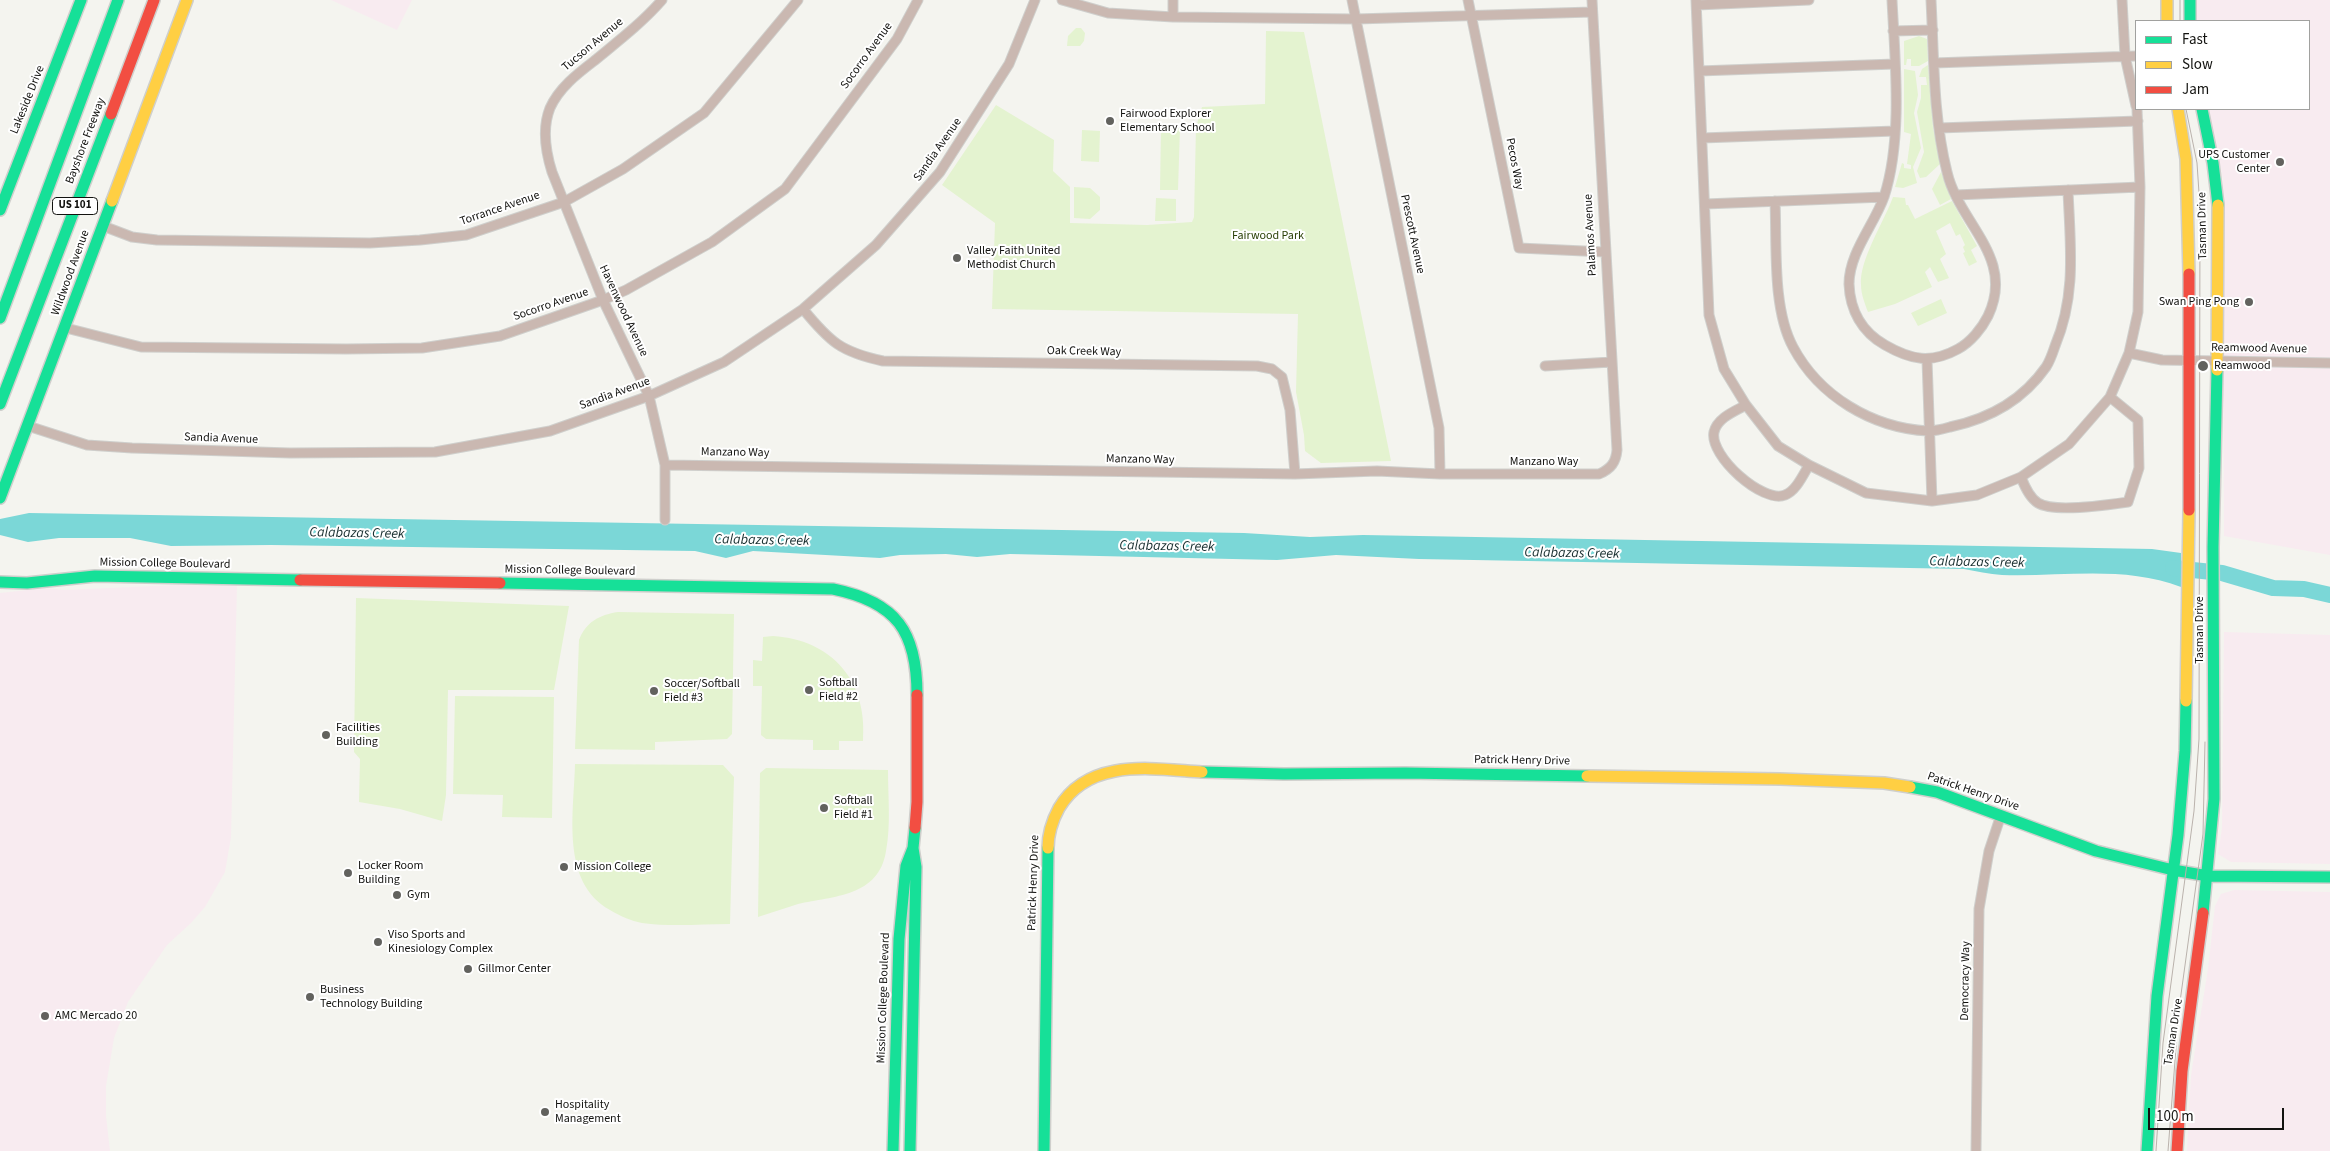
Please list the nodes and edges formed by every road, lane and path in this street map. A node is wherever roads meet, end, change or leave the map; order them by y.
1 (81, 0) edge
2 (118, 0) edge
3 (154, 0) edge
4 (187, 0) edge
5 (662, 0) edge
6 (798, 0) edge
7 (918, 0) edge
8 (1035, 0) edge
9 (1062, 0) edge
10 (1174, 0) edge
11 (1352, 0) edge
12 (1468, 0) edge
13 (1592, 0) edge
14 (1809, 0) edge
15 (1892, 0) edge
16 (1931, 0) edge
17 (2122, 0) edge
18 (2167, 0) edge
19 (2190, 0) edge
20 (1696, 3) edge
21 (1592, 12) junction
22 (1173, 16) junction
23 (1472, 17) junction
24 (1356, 20) junction
25 (2167, 20) edge
26 (2190, 20) edge
27 (1932, 30) junction
28 (1894, 31) junction
29 (2125, 56) junction
30 (2135, 56) edge
31 (1934, 63) junction
32 (1895, 64) junction
33 (1699, 71) junction
34 (2135, 103) edge
35 (2136, 110) edge
36 (2178, 110) edge
37 (2202, 110) edge
38 (2138, 121) junction
39 (1939, 128) junction
40 (1895, 131) junction
41 (1702, 138) junction
42 (2140, 187) junction
43 (2068, 190) junction
44 (1956, 195) junction
45 (1884, 197) junction
46 (1775, 201) junction
47 (564, 202) junction
48 (1705, 204) junction
49 (0, 210) edge
50 (103, 226) junction
51 (1605, 252) junction
52 (603, 300) junction
53 (803, 309) junction
54 (0, 318) edge
55 (66, 328) junction
56 (2129, 353) junction
57 (1927, 360) junction
58 (2188, 361) junction
59 (2218, 361) junction
60 (1611, 362) junction
61 (2330, 363) edge
62 (1545, 366) dead end
63 (649, 396) junction
64 (2110, 397) junction
65 (0, 404) edge
66 (1746, 404) junction
67 (28, 426) junction
68 (1930, 431) junction
69 (665, 465) junction
70 (1809, 465) junction
71 (1612, 466) joint
72 (1295, 474) junction
73 (1440, 474) junction
74 (2021, 477) junction
75 (0, 498) edge
76 (1932, 500) junction
77 (664, 520) dead end
78 (0, 582) edge
79 (2001, 814) junction
80 (913, 848) junction
81 (2174, 870) junction
82 (2208, 876) junction
83 (2330, 877) edge
84 (893, 1151) edge
85 (910, 1151) edge
86 (1044, 1151) edge
87 (1976, 1151) edge
88 (2147, 1151) edge
89 (2177, 1151) edge

1 - 49 main road, Lakeside Drive
2 - 54 main road, Bayshore Freeway / US 101
3 - 65 main road, Bayshore Freeway / US 101
4 - 50 main road, Wildwood Avenue
5 - 47 street, Tucson Avenue
6 - 47 street, Torrance Avenue
7 - 52 street, Socorro Avenue
8 - 53 street, Sandia Avenue
9 - 22 street
10 - 22 street
11 - 24 street, Prescott Avenue
12 - 23 street, Pecos Way
13 - 21 street, Palamos Avenue
14 - 20 street
15 - 28 street
16 - 27 street
17 - 29 street
18 - 25 main road
19 - 26 main road
20 - 33 street
21 - 23 street
21 - 51 street, Palamos Avenue
22 - 24 street
23 - 24 street
23 - 51 street, Pecos Way
24 - 73 street, Prescott Avenue
27 - 28 street
27 - 31 street
28 - 32 street
29 - 30 street
29 - 31 street
29 - 34 street
31 - 39 street
32 - 33 street
32 - 40 street
33 - 41 street
35 - 38 street
36 - 58 main road, Tasman Drive
37 - 59 main road, Tasman Drive
38 - 39 street
38 - 42 street
39 - 44 street
40 - 41 street
40 - 45 street
41 - 48 street
42 - 43 street
42 - 56 street
43 - 44 street
43 - 68 street
44 - 57 street
45 - 46 street
45 - 57 street
46 - 48 street
46 - 68 street
47 - 50 street, Torrance Avenue
47 - 52 street, Havenwood Avenue
48 - 66 street
50 - 55 main road, Wildwood Avenue
51 - 60 street, Palamos Avenue
52 - 55 street, Socorro Avenue
52 - 63 street, Havenwood Avenue
53 - 63 street, Sandia Avenue
53 - 72 street, Oak Creek Way
55 - 67 main road, Wildwood Avenue
56 - 58 street, Reamwood Avenue
56 - 64 street
57 - 68 street
58 - 59 street, Reamwood Avenue
58 - 81 main road, Tasman Drive
59 - 61 street, Reamwood Avenue
59 - 82 main road, Tasman Drive
60 - 62 street
60 - 71 street, Palamos Avenue
63 - 67 street, Sandia Avenue
63 - 69 street, Havenwood Avenue
64 - 74 street
64 - 74 street
66 - 70 street
66 - 70 street
67 - 75 main road, Wildwood Avenue
68 - 76 street
69 - 72 street, Manzano Way
69 - 77 street, Havenwood Avenue
70 - 76 street
71 - 73 street, Manzano Way
72 - 73 street, Manzano Way
74 - 76 street
78 - 80 main road, Mission College Boulevard
79 - 81 main road, Patrick Henry Drive
79 - 86 main road, Patrick Henry Drive
79 - 87 street, Democracy Way
80 - 84 main road, Mission College Boulevard
80 - 85 main road, Mission College Boulevard
81 - 82 main road, Patrick Henry Drive
81 - 88 main road, Tasman Drive
82 - 83 main road, Patrick Henry Drive
82 - 89 main road, Tasman Drive

